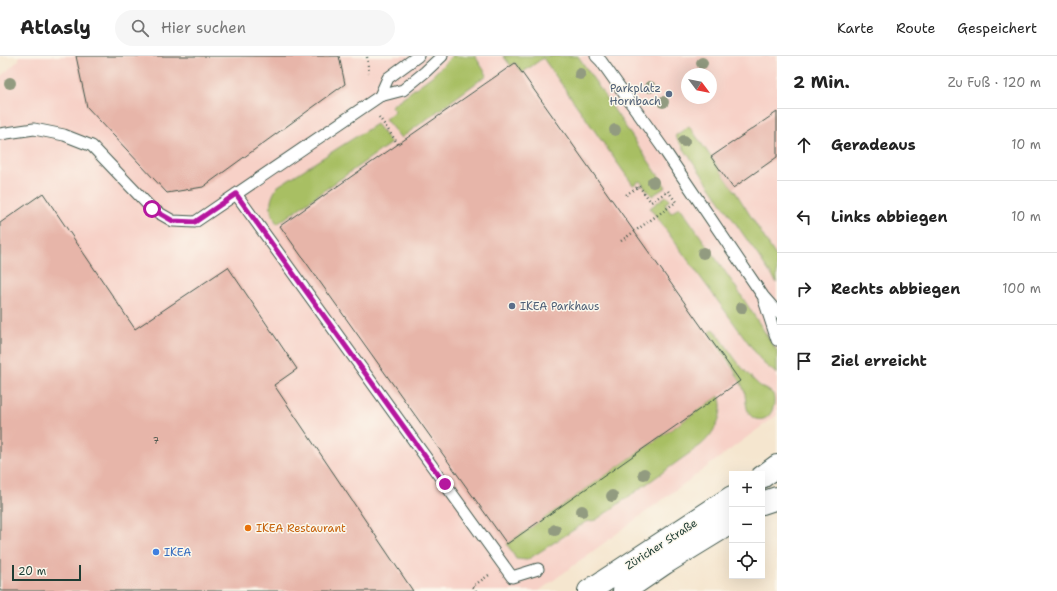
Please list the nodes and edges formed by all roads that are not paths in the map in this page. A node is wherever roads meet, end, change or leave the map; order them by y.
1 (418, 56) edge
2 (442, 56) edge
3 (599, 58) edge
4 (380, 96) junction
5 (0, 134) edge
6 (236, 194) junction
7 (763, 296) junction
8 (777, 312) edge
9 (777, 340) edge
10 (777, 466) edge
11 (765, 475) edge
12 (777, 486) edge
13 (777, 498) edge
14 (729, 499) edge
15 (765, 500) edge
16 (765, 502) edge
17 (729, 524) edge
18 (538, 569) dead end
19 (589, 591) edge
20 (624, 591) edge

1 - 4 lane
2 - 4 lane
3 - 7 lane
4 - 6 lane
5 - 6 lane
6 - 18 lane
7 - 8 lane
7 - 9 lane
10 - 11 street
12 - 15 lane
13 - 16 street
14 - 19 street, Züricher Straße
17 - 20 street, Züricher Straße

